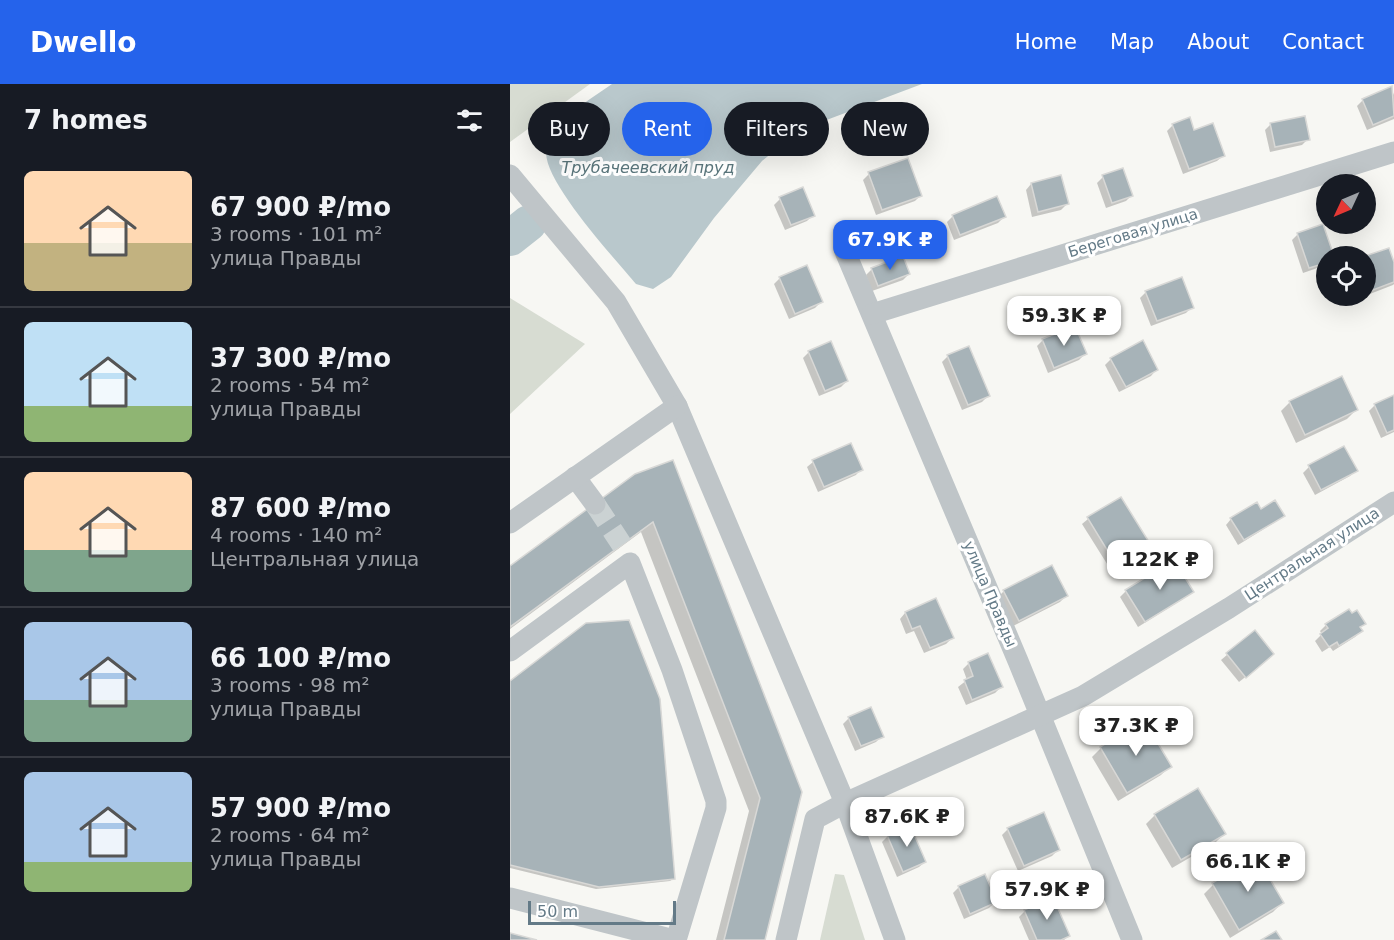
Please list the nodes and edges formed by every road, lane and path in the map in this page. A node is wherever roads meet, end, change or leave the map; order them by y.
1 (1394, 152) edge
2 (510, 175) edge
3 (844, 249) dead end
4 (872, 314) junction
5 (677, 406) junction
6 (575, 477) junction
7 (1394, 502) edge
8 (595, 504) tunnel mouth
9 (510, 523) edge
10 (510, 651) edge
11 (1040, 717) junction
12 (845, 803) junction
13 (510, 898) edge
14 (675, 940) edge
15 (786, 940) edge
16 (895, 940) edge
17 (1132, 940) edge

1 - 4 street, Береговая улица
2 - 5 street
3 - 4 street, улица Правды
4 - 11 street, улица Правды
5 - 6 street
5 - 12 street
6 - 8 street
6 - 9 street
7 - 11 street, Центральная улица
10 - 14 street
11 - 12 street, Центральная улица
11 - 17 street, улица Правды
12 - 15 street, Центральная улица
12 - 16 street
13 - 14 street

